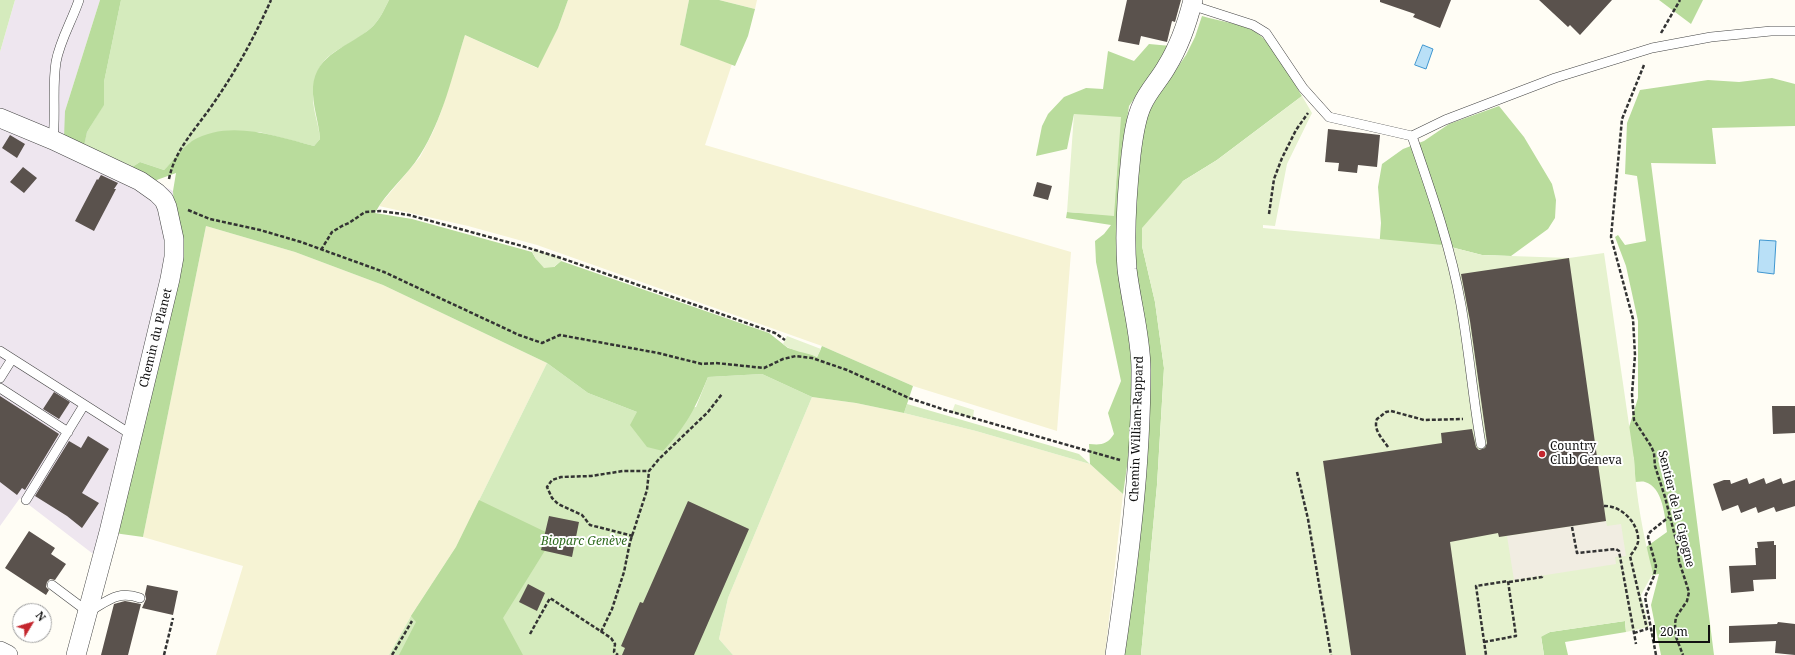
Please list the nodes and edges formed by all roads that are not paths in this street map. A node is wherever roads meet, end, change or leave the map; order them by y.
1 (79, 0) edge
2 (1192, 3) edge
3 (1795, 31) edge
4 (0, 118) edge
5 (1412, 136) junction
6 (53, 140) junction
7 (0, 351) edge
8 (12, 359) junction
9 (0, 378) edge
10 (0, 388) edge
11 (84, 405) junction
12 (68, 432) junction
13 (132, 435) junction
14 (1480, 444) dead end
15 (26, 500) dead end
16 (52, 585) dead end
17 (140, 598) dead end
18 (88, 612) junction
19 (0, 652) edge
20 (8, 655) edge
21 (76, 655) edge
22 (1115, 655) edge

1 - 6 lane
2 - 5 lane
2 - 22 street, Chemin William-Rappard
3 - 5 lane
4 - 6 street, Chemin du Planet
5 - 14 lane
6 - 13 street, Chemin du Planet
7 - 8 lane
8 - 9 lane
8 - 11 lane
10 - 12 lane
11 - 12 lane
11 - 13 lane
12 - 15 lane
13 - 18 street, Chemin du Planet
16 - 18 lane
17 - 18 lane
18 - 21 street, Chemin du Planet
19 - 20 street

